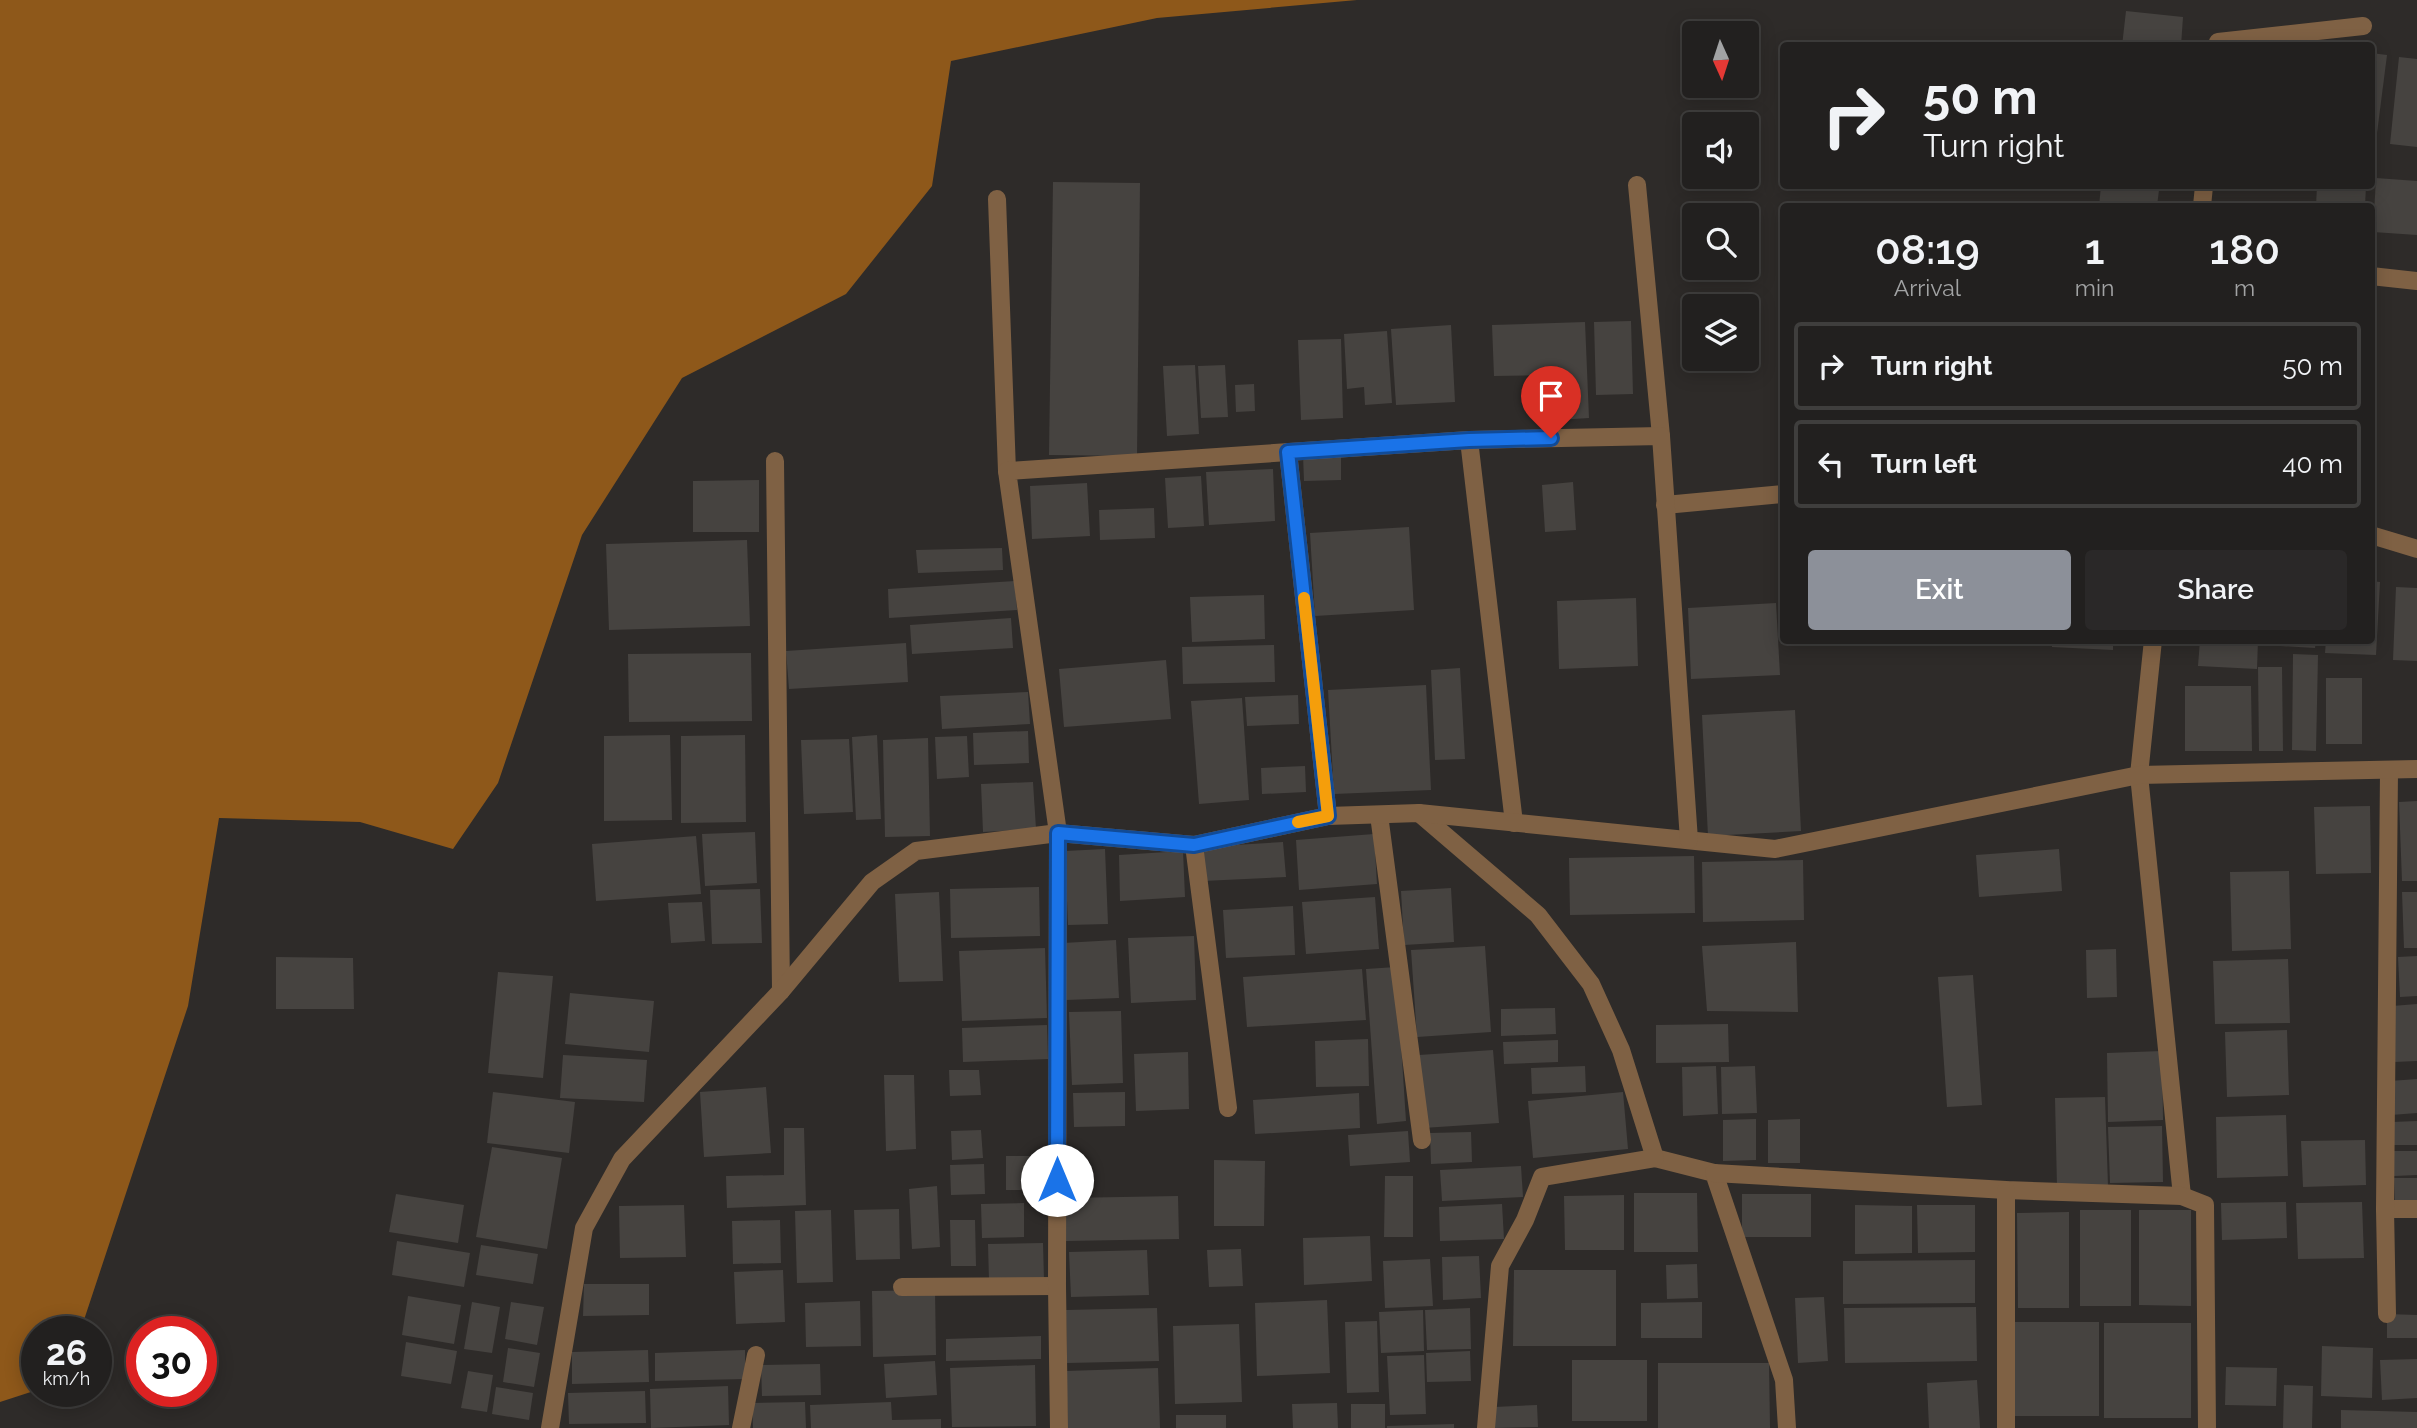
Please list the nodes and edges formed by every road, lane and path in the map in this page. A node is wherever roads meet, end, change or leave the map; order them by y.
1 (2363, 26) dead end
2 (2218, 42) edge
3 (1637, 185) dead end
4 (998, 199) dead end
5 (2375, 276) edge
6 (2417, 281) edge
7 (1661, 436) junction
8 (1469, 440) junction
9 (1288, 452) junction
10 (775, 461) dead end
11 (1007, 471) junction
12 (1780, 494) edge
13 (1665, 505) junction
14 (2375, 536) edge
15 (2417, 549) edge
16 (2153, 644) edge
17 (2417, 769) edge
18 (2389, 771) junction
19 (2139, 775) junction
20 (1419, 813) junction
21 (1379, 814) junction
22 (1328, 816) junction
23 (1514, 823) junction
24 (1058, 833) junction
25 (1689, 841) junction
26 (1194, 845) junction
27 (781, 991) junction
28 (1228, 1108) dead end
29 (1422, 1140) dead end
30 (1655, 1158) junction
31 (1714, 1173) junction
32 (2006, 1190) junction
33 (2182, 1196) junction
34 (2385, 1209) junction
35 (2417, 1209) edge
36 (1057, 1286) junction
37 (902, 1287) dead end
38 (2387, 1314) dead end
39 (757, 1355) dead end
40 (550, 1428) edge
41 (741, 1428) edge
42 (1059, 1428) edge
43 (1486, 1428) edge
44 (1787, 1428) edge
45 (2006, 1428) edge
46 (2207, 1428) edge

1 - 2 street
3 - 7 street
4 - 11 street
5 - 6 street
7 - 8 street
7 - 13 street
8 - 9 street
8 - 23 street
9 - 11 street
9 - 22 street
10 - 27 street
11 - 24 street
12 - 13 street
13 - 25 street
14 - 15 street
16 - 19 street
17 - 18 street
18 - 19 street
18 - 34 street
19 - 25 street
19 - 33 street
20 - 21 street
20 - 23 street
20 - 30 street
21 - 22 street
21 - 29 street
22 - 26 street
23 - 25 street
24 - 26 street
24 - 27 street
24 - 36 street
26 - 28 street
27 - 40 street
30 - 31 street
30 - 43 street
31 - 32 street
31 - 44 street
32 - 33 street
32 - 45 street
33 - 46 street
34 - 35 street
34 - 38 street
36 - 37 street
36 - 42 street
39 - 41 street

